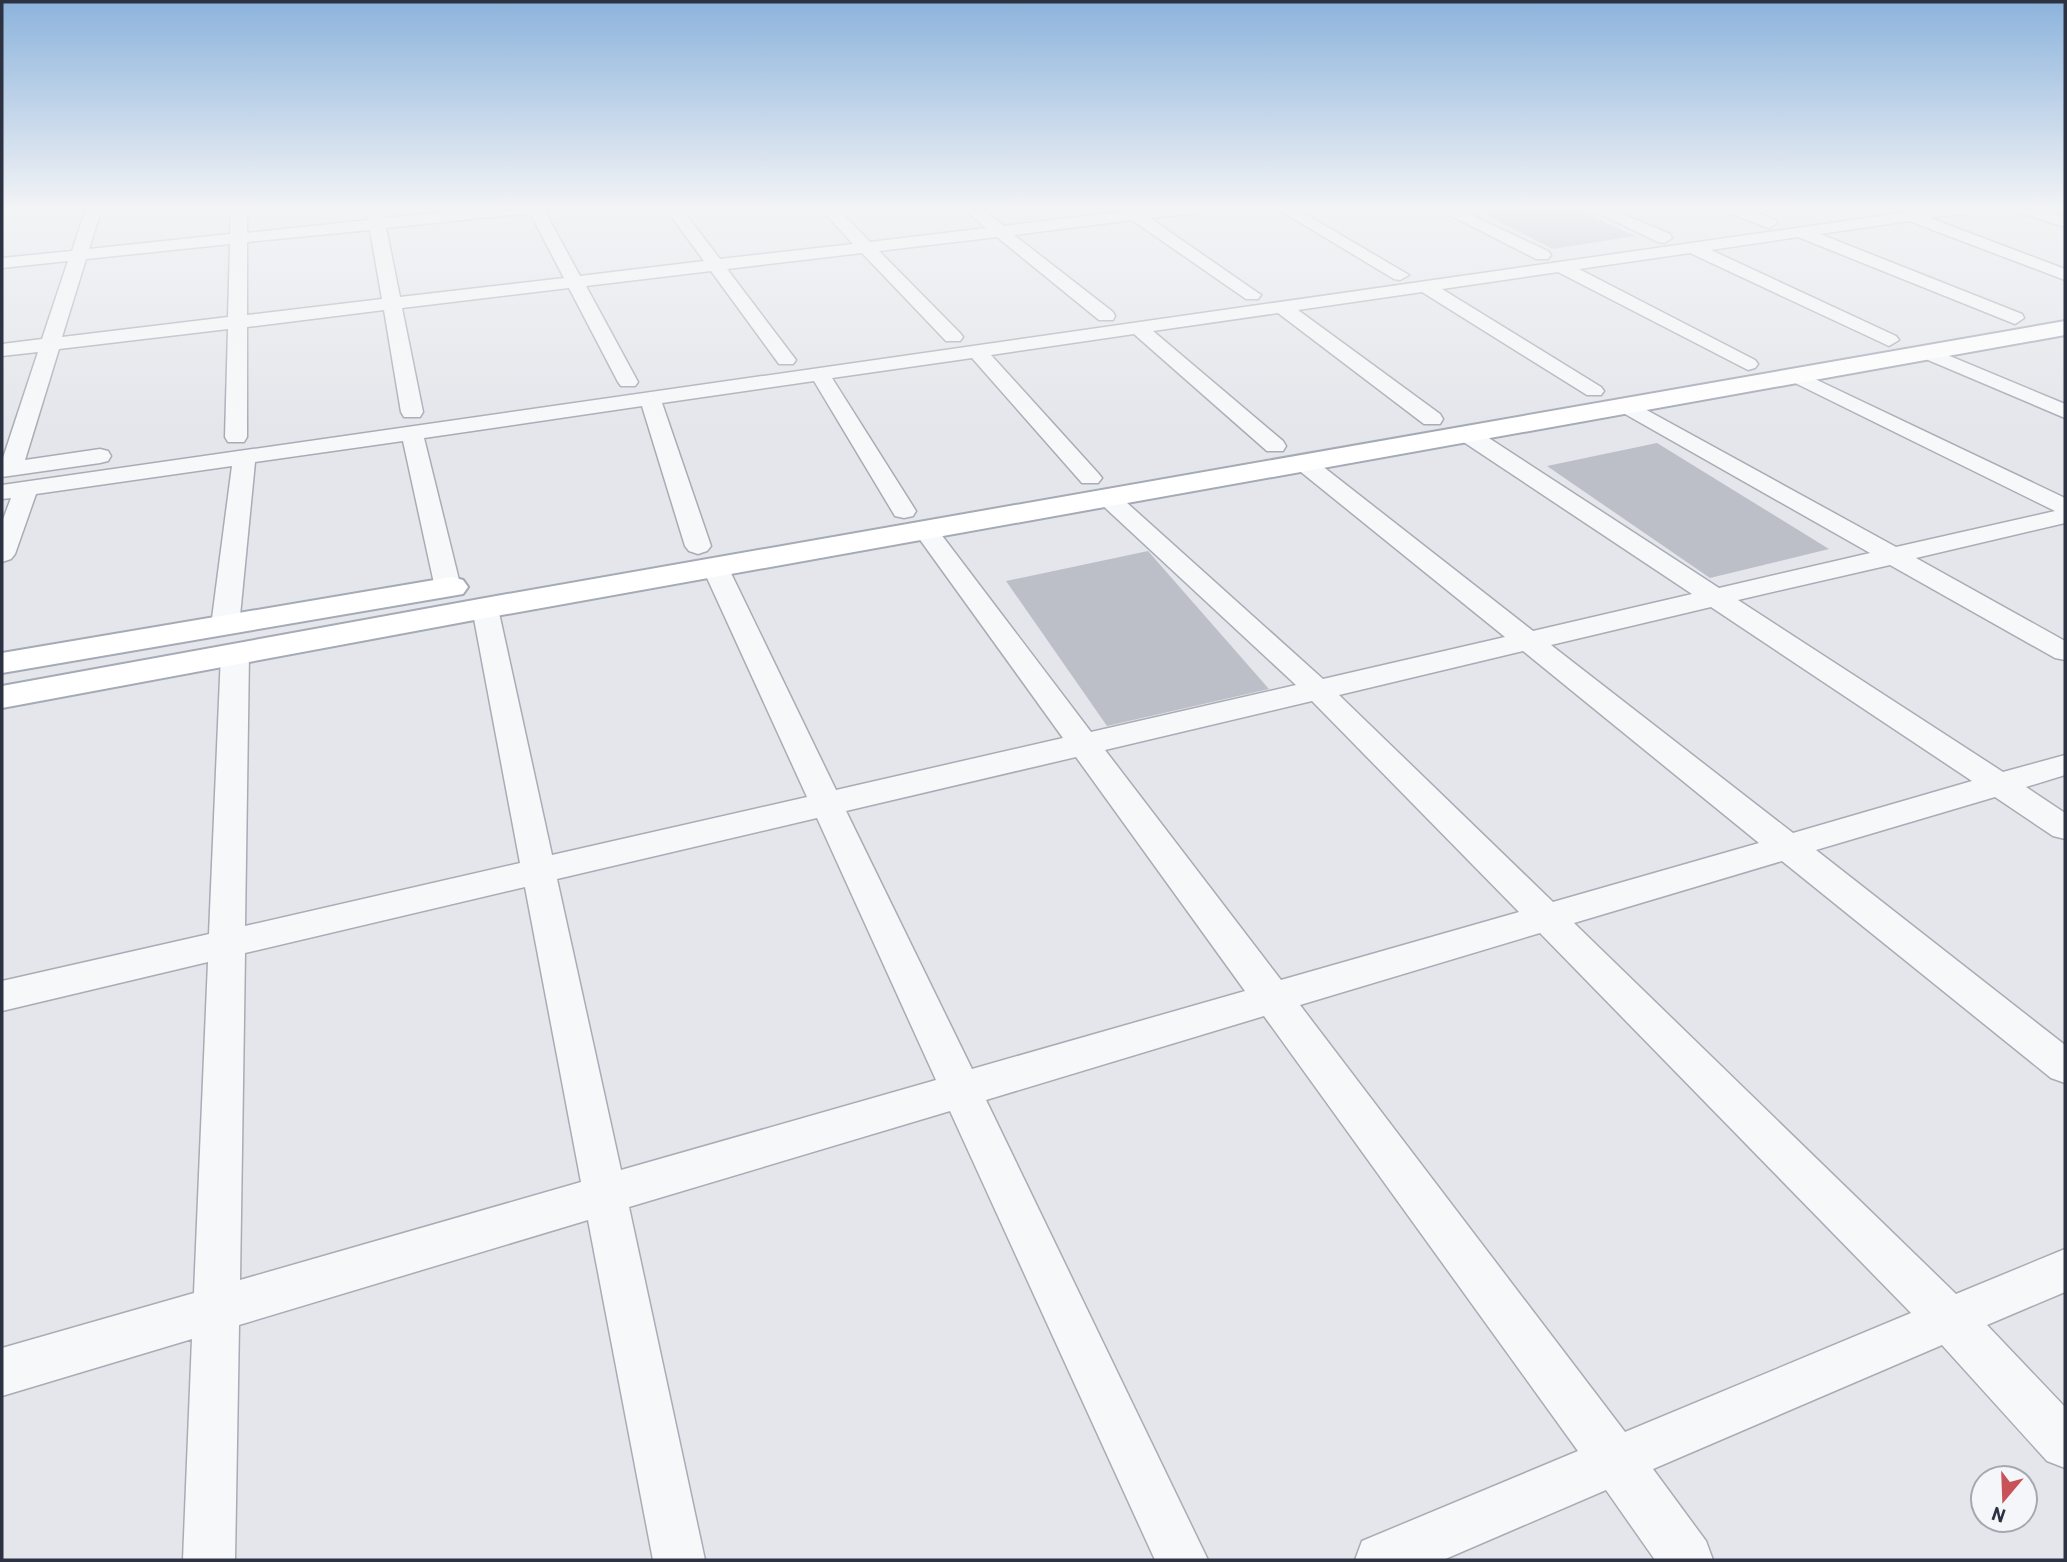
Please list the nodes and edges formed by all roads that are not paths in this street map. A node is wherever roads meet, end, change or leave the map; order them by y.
1 (71, 281) edge
2 (237, 281) edge
3 (388, 281) edge
4 (583, 281) edge
5 (728, 281) edge
6 (899, 281) edge
7 (1062, 281) edge
8 (1231, 281) edge
9 (1356, 281) edge
10 (1468, 281) edge
11 (1589, 281) edge
12 (1763, 281) edge
13 (1922, 281) edge
14 (574, 282) junction
15 (1426, 287) junction
16 (1252, 295) junction
17 (392, 303) junction
18 (1283, 308) junction
19 (1106, 316) junction
20 (2015, 318) junction
21 (237, 322) junction
22 (2064, 325) edge
23 (1139, 329) junction
24 (953, 337) junction
25 (1889, 340) junction
26 (51, 344) junction
27 (2, 349) edge
28 (978, 352) junction
29 (1928, 353) junction
30 (786, 360) junction
31 (1748, 364) junction
32 (821, 376) junction
33 (1796, 376) junction
34 (628, 382) junction
35 (587, 388) dead end
36 (1594, 391) junction
37 (651, 400) junction
38 (1625, 406) junction
39 (2065, 412) edge
40 (412, 418) junction
41 (1432, 419) junction
42 (1467, 434) junction
43 (238, 442) junction
44 (1275, 446) junction
45 (117, 454) dead end
46 (1304, 463) junction
47 (6, 469) edge
48 (1099, 488) junction
49 (26, 489) junction
50 (2, 492) edge
51 (2065, 508) edge
52 (2065, 516) edge
53 (914, 520) junction
54 (2, 554) edge
55 (706, 556) junction
56 (1894, 556) junction
57 (448, 588) junction
58 (1715, 597) junction
59 (485, 608) junction
60 (230, 640) junction
61 (1528, 641) junction
62 (2065, 652) edge
63 (2, 663) edge
64 (1318, 690) junction
65 (2, 697) edge
66 (1084, 744) junction
67 (2065, 765) edge
68 (1999, 784) junction
69 (827, 804) junction
70 (2065, 828) edge
71 (1787, 846) junction
72 (539, 871) junction
73 (1546, 917) junction
74 (227, 944) junction
75 (2, 996) edge
76 (1272, 998) junction
77 (2065, 1067) edge
78 (961, 1090) junction
79 (604, 1195) junction
80 (2065, 1270) edge
81 (216, 1309) junction
82 (1949, 1319) junction
83 (2, 1372) edge
84 (2065, 1443) edge
85 (1616, 1461) junction
86 (209, 1560) edge
87 (679, 1560) edge
88 (1182, 1560) edge
89 (1381, 1560) edge
90 (1687, 1560) edge

1 - 26 street
2 - 21 street
3 - 17 street
4 - 14 street
5 - 30 street
6 - 24 street
7 - 19 street
8 - 16 street
9 - 16 street
10 - 15 street
11 - 31 street
12 - 25 street
13 - 20 street
14 - 17 street
14 - 34 street
15 - 18 street
15 - 36 street
16 - 19 street
17 - 21 street
17 - 40 street
18 - 23 street
18 - 41 street
19 - 24 street
20 - 22 main road
20 - 25 main road
21 - 26 street
21 - 43 street
22 - 29 main road
23 - 28 street
23 - 44 street
24 - 30 street
25 - 31 main road
26 - 27 street
26 - 47 street
28 - 32 street
28 - 48 street
29 - 33 main road
29 - 39 street
30 - 34 street
31 - 36 main road
32 - 37 street
32 - 53 street
33 - 38 main road
33 - 51 street
34 - 35 street
36 - 41 main road
37 - 40 street
37 - 55 street
38 - 42 main road
38 - 56 street
40 - 43 street
40 - 57 street
41 - 44 main road
42 - 46 main road
42 - 58 street
43 - 49 street
43 - 60 street
44 - 48 main road
45 - 47 street
46 - 48 main road
46 - 61 street
48 - 53 main road
48 - 64 street
49 - 50 street
49 - 54 street
52 - 56 street
53 - 55 main road
53 - 66 street
55 - 57 main road
55 - 59 main road
55 - 69 street
56 - 58 street
56 - 62 street
57 - 60 main road
58 - 61 street
58 - 68 street
59 - 60 main road
59 - 72 street
60 - 63 main road
60 - 65 main road
60 - 74 street
61 - 64 street
61 - 71 street
64 - 66 street
64 - 73 street
66 - 69 street
66 - 76 street
67 - 68 street
68 - 70 street
68 - 71 street
69 - 72 street
69 - 78 street
71 - 73 street
71 - 77 street
72 - 74 street
72 - 79 street
73 - 76 street
73 - 82 street
74 - 75 street
74 - 81 street
76 - 78 street
76 - 85 street
78 - 79 street
78 - 88 street
79 - 81 street
79 - 87 street
80 - 82 street
81 - 83 street
81 - 86 street
82 - 84 street
82 - 85 street
85 - 89 street
85 - 90 street

